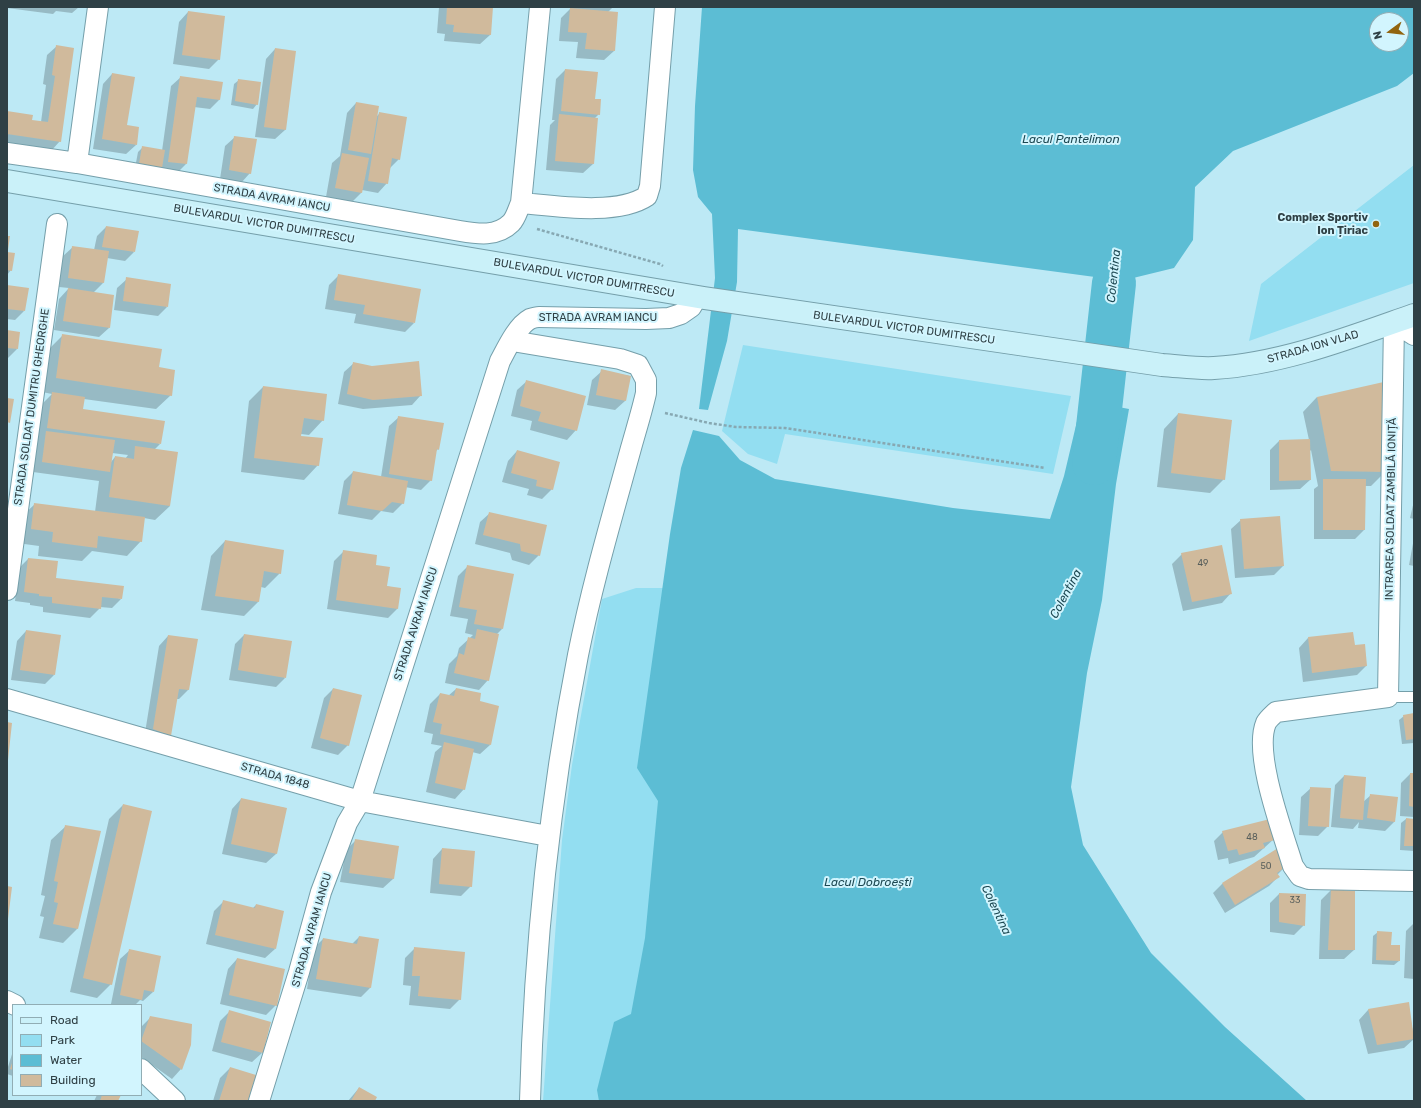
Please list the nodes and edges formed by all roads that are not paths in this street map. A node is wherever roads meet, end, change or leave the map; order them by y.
1 (98, 7) edge
2 (540, 7) edge
3 (665, 7) edge
4 (7, 153) edge
5 (77, 164) junction
6 (7, 181) edge
7 (521, 203) junction
8 (56, 224) dead end
9 (700, 298) junction
10 (1404, 319) edge
11 (1414, 335) edge
12 (512, 340) junction
13 (1162, 365) joint
14 (7, 590) edge
15 (1388, 697) junction
16 (1414, 697) edge
17 (7, 699) edge
18 (360, 800) junction
19 (548, 836) junction
20 (1414, 881) edge
21 (142, 1070) edge
22 (174, 1101) edge
23 (259, 1101) edge
24 (530, 1101) edge

1 - 5 street
2 - 7 street
3 - 7 street
4 - 5 street, STRADA AVRAM IANCU
5 - 7 street, STRADA AVRAM IANCU
6 - 9 street, BULEVARDUL VICTOR DUMITRESCU
8 - 14 street, STRADA SOLDAT DUMITRU GHEORGHE
9 - 12 street, STRADA AVRAM IANCU
9 - 13 street, BULEVARDUL VICTOR DUMITRESCU
10 - 11 street
10 - 13 street, STRADA ION VLAD
10 - 15 street, INTRAREA SOLDAT ZAMBILĂ IONIȚĂ
12 - 18 street, STRADA AVRAM IANCU
12 - 19 street
15 - 16 lane
15 - 20 street
17 - 18 street, STRADA 1848
18 - 19 street, STRADA 1848
18 - 23 street, STRADA AVRAM IANCU
19 - 24 street
21 - 22 street

